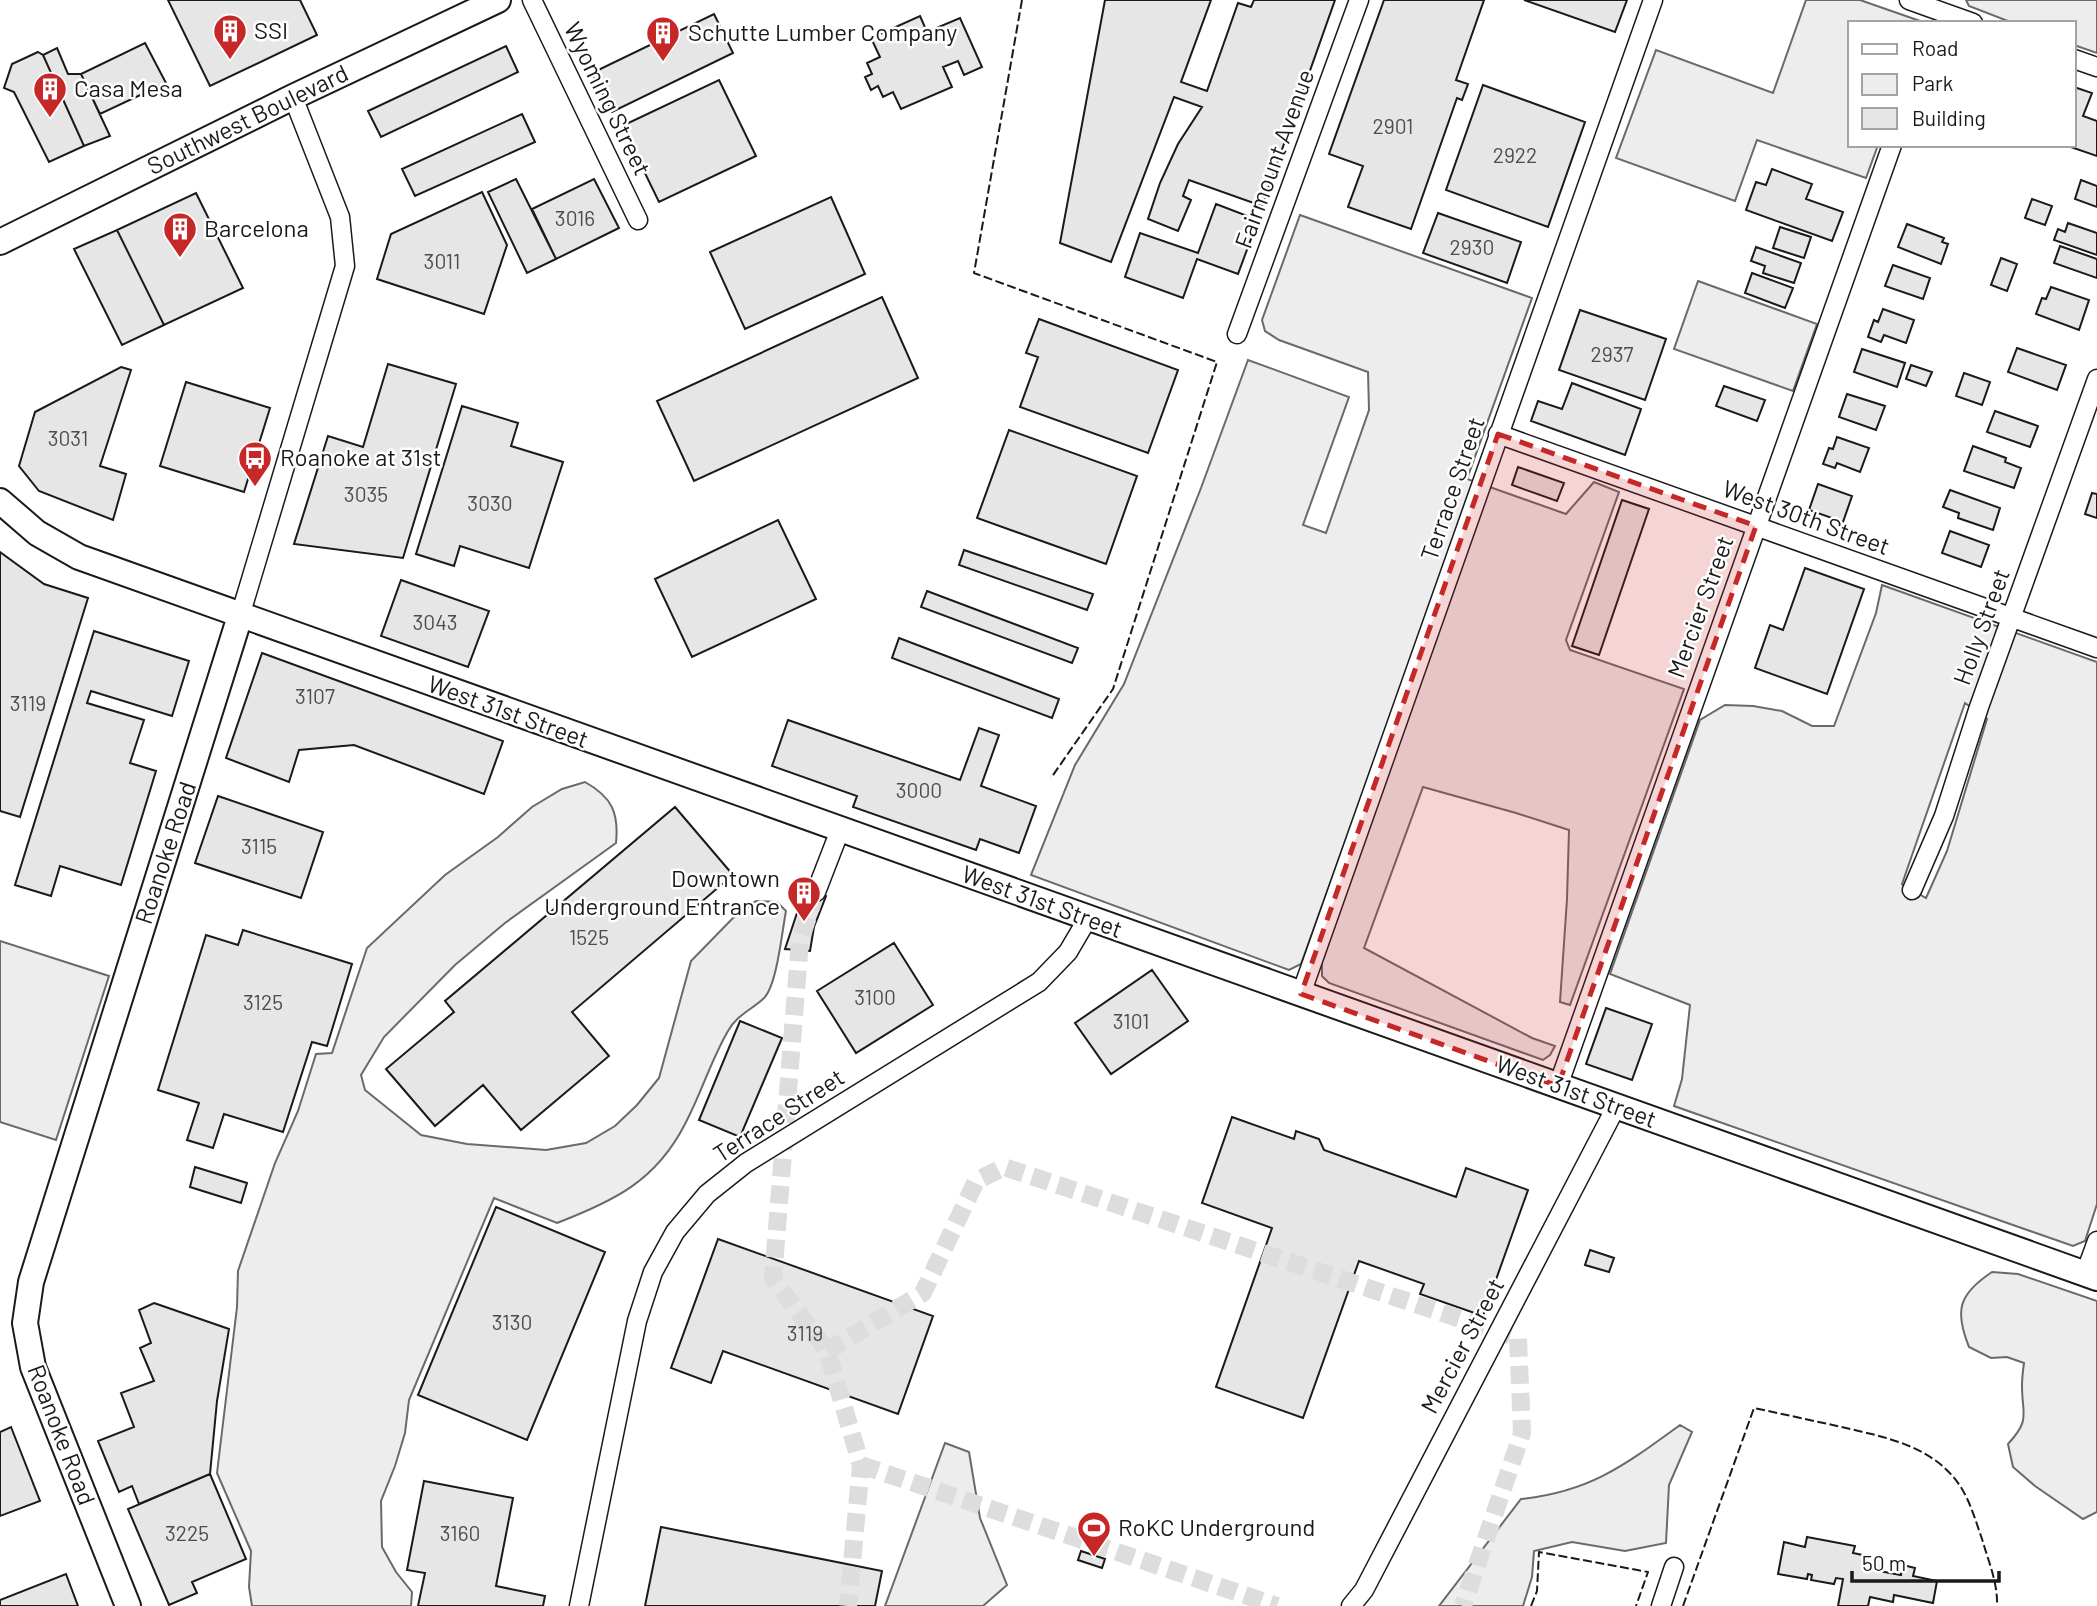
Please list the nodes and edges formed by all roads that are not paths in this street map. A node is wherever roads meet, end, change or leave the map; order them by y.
1 (498, 0) edge
2 (532, 0) edge
3 (1359, 0) edge
4 (1653, 0) edge
5 (1909, 0) edge
6 (1940, 11) edge
7 (1968, 21) edge
8 (2076, 60) edge
9 (2097, 67) edge
10 (293, 97) junction
11 (1891, 147) edge
12 (638, 220) dead end
13 (0, 242) edge
14 (1237, 334) dead end
15 (2097, 379) edge
16 (1498, 434) junction
17 (0, 501) edge
18 (1756, 526) junction
19 (240, 616) junction
20 (2011, 618) junction
21 (2097, 648) edge
22 (840, 830) junction
23 (1912, 890) dead end
24 (816, 892) tunnel mouth
25 (1088, 918) junction
26 (1301, 994) junction
27 (1558, 1086) junction
28 (1616, 1107) junction
29 (2097, 1241) edge
30 (2091, 1276) edge
31 (1674, 1567) dead end
32 (128, 1606) edge
33 (579, 1606) edge
34 (1351, 1606) edge
35 (1661, 1606) edge

1 - 10 main road, Southwest Boulevard
2 - 12 street, Wyoming Street
3 - 14 street, Fairmount Avenue
4 - 16 street, Terrace Street
5 - 6 street
6 - 7 street
8 - 9 street
10 - 13 main road, Southwest Boulevard
10 - 19 street, Roanoke Road
11 - 18 street, Mercier Street
15 - 20 street, Holly Street
16 - 18 street, West 30th Street
16 - 26 street, Terrace Street
17 - 19 main road, West 31st Street
18 - 20 street, West 30th Street
18 - 27 street, Mercier Street
19 - 22 main road, West 31st Street
19 - 32 main road, Roanoke Road
20 - 21 street, West 30th Street
20 - 23 street, Holly Street
22 - 24 street
22 - 25 main road, West 31st Street
25 - 26 main road, West 31st Street
25 - 33 street, Terrace Street
26 - 27 main road, West 31st Street
27 - 28 main road, West 31st Street
28 - 30 main road, West 31st Street
28 - 34 street, Mercier Street
29 - 30 street
31 - 35 street

